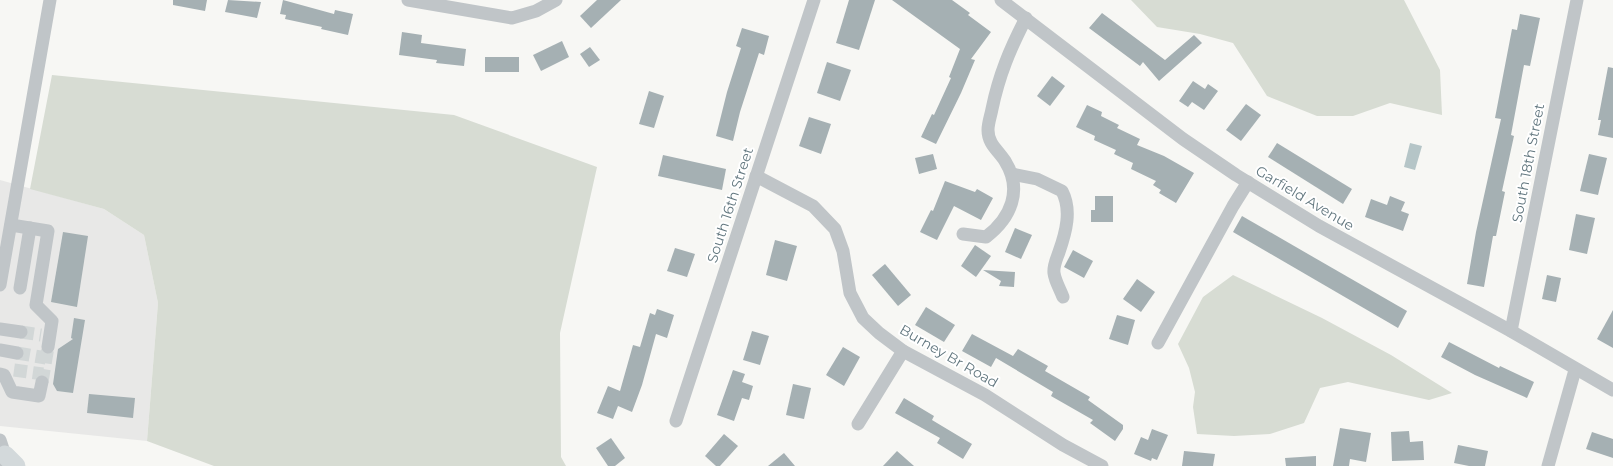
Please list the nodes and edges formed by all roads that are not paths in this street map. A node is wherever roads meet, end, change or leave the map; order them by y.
1 (50, 0) edge
2 (408, 0) edge
3 (556, 0) edge
4 (814, 0) edge
5 (1001, 0) edge
6 (1576, 0) edge
7 (431, 2) edge
8 (1026, 18) junction
9 (1012, 174) junction
10 (756, 176) junction
11 (1248, 182) junction
12 (11, 226) junction
13 (30, 228) junction
14 (963, 234) dead end
15 (2, 260) edge
16 (24, 263) junction
17 (0, 285) edge
18 (20, 288) junction
19 (38, 290) junction
20 (1063, 296) dead end
21 (0, 329) edge
22 (1511, 331) junction
23 (20, 332) tunnel mouth
24 (46, 339) tunnel mouth
25 (1158, 344) dead end
26 (0, 350) edge
27 (903, 351) junction
28 (18, 353) tunnel mouth
29 (1575, 370) junction
30 (6, 373) edge
31 (42, 382) tunnel mouth
32 (1613, 390) edge
33 (676, 421) dead end
34 (858, 424) dead end
35 (1102, 466) edge
36 (1548, 466) edge

1 - 12 street
2 - 7 street
3 - 7 street
4 - 10 street, South 16th Street
5 - 8 street, Garfield Avenue
6 - 22 street, South 18th Street
8 - 9 street
8 - 11 street, Garfield Avenue
9 - 14 street
9 - 20 street
10 - 27 street, Burney Br Road
10 - 33 street, South 16th Street
11 - 22 street, Garfield Avenue
11 - 25 street
12 - 13 street
12 - 15 street
13 - 16 street
13 - 19 street
15 - 16 street
15 - 17 street
16 - 18 street
17 - 18 street
18 - 19 street
19 - 24 street
21 - 23 street
22 - 29 street, Garfield Avenue
26 - 28 street
27 - 34 street
27 - 35 street, Burney Br Road
29 - 32 street, Garfield Avenue
29 - 36 street
30 - 31 street

